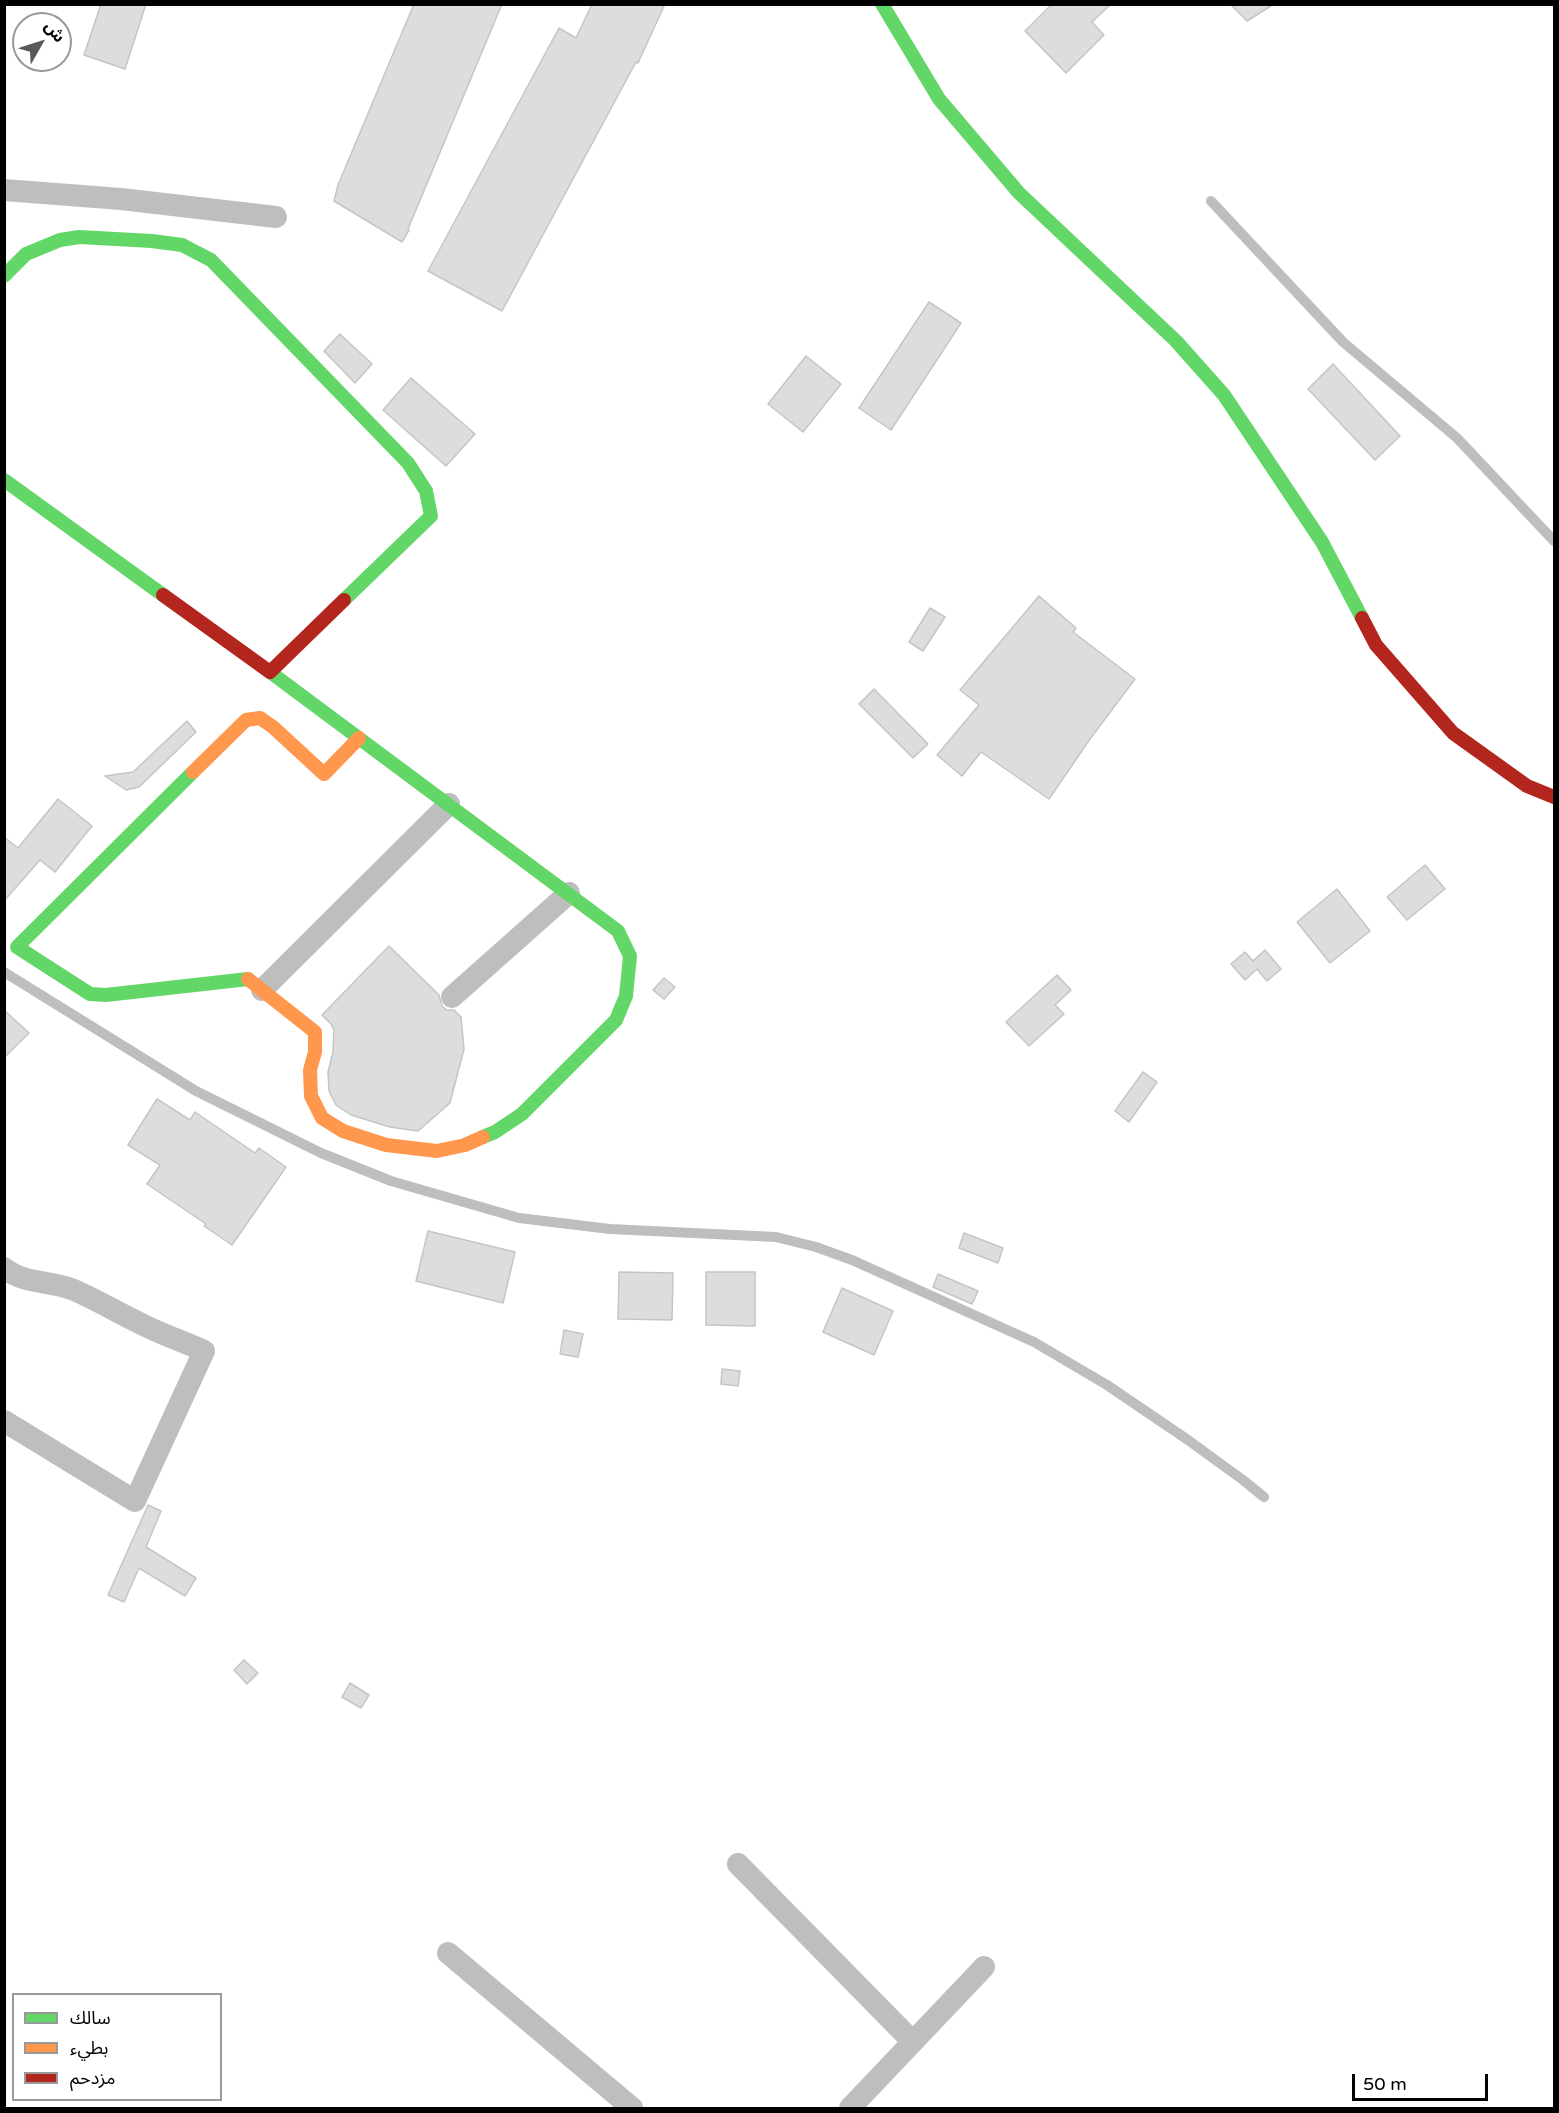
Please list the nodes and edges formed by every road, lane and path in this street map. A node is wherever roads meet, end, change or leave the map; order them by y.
1 (882, 4) edge
2 (4, 190) edge
3 (1211, 201) dead end
4 (276, 217) dead end
5 (4, 276) edge
6 (4, 480) edge
7 (1554, 541) edge
8 (270, 672) junction
9 (359, 738) junction
10 (1554, 797) edge
11 (449, 804) junction
12 (569, 893) junction
13 (4, 972) edge
14 (262, 990) junction
15 (452, 997) dead end
16 (4, 1268) edge
17 (4, 1421) edge
18 (1264, 1497) dead end
19 (738, 1863) dead end
20 (448, 1953) dead end
21 (984, 1967) dead end
22 (913, 2042) junction
23 (632, 2109) edge
24 (850, 2109) edge

1 - 10 street
2 - 4 street
3 - 7 lane
5 - 8 street
6 - 8 street
8 - 9 street
9 - 11 street
9 - 14 street
11 - 12 street
11 - 14 street
12 - 14 street
12 - 15 street
13 - 18 lane
16 - 17 street
19 - 22 street
20 - 23 street
21 - 22 street
22 - 24 street

